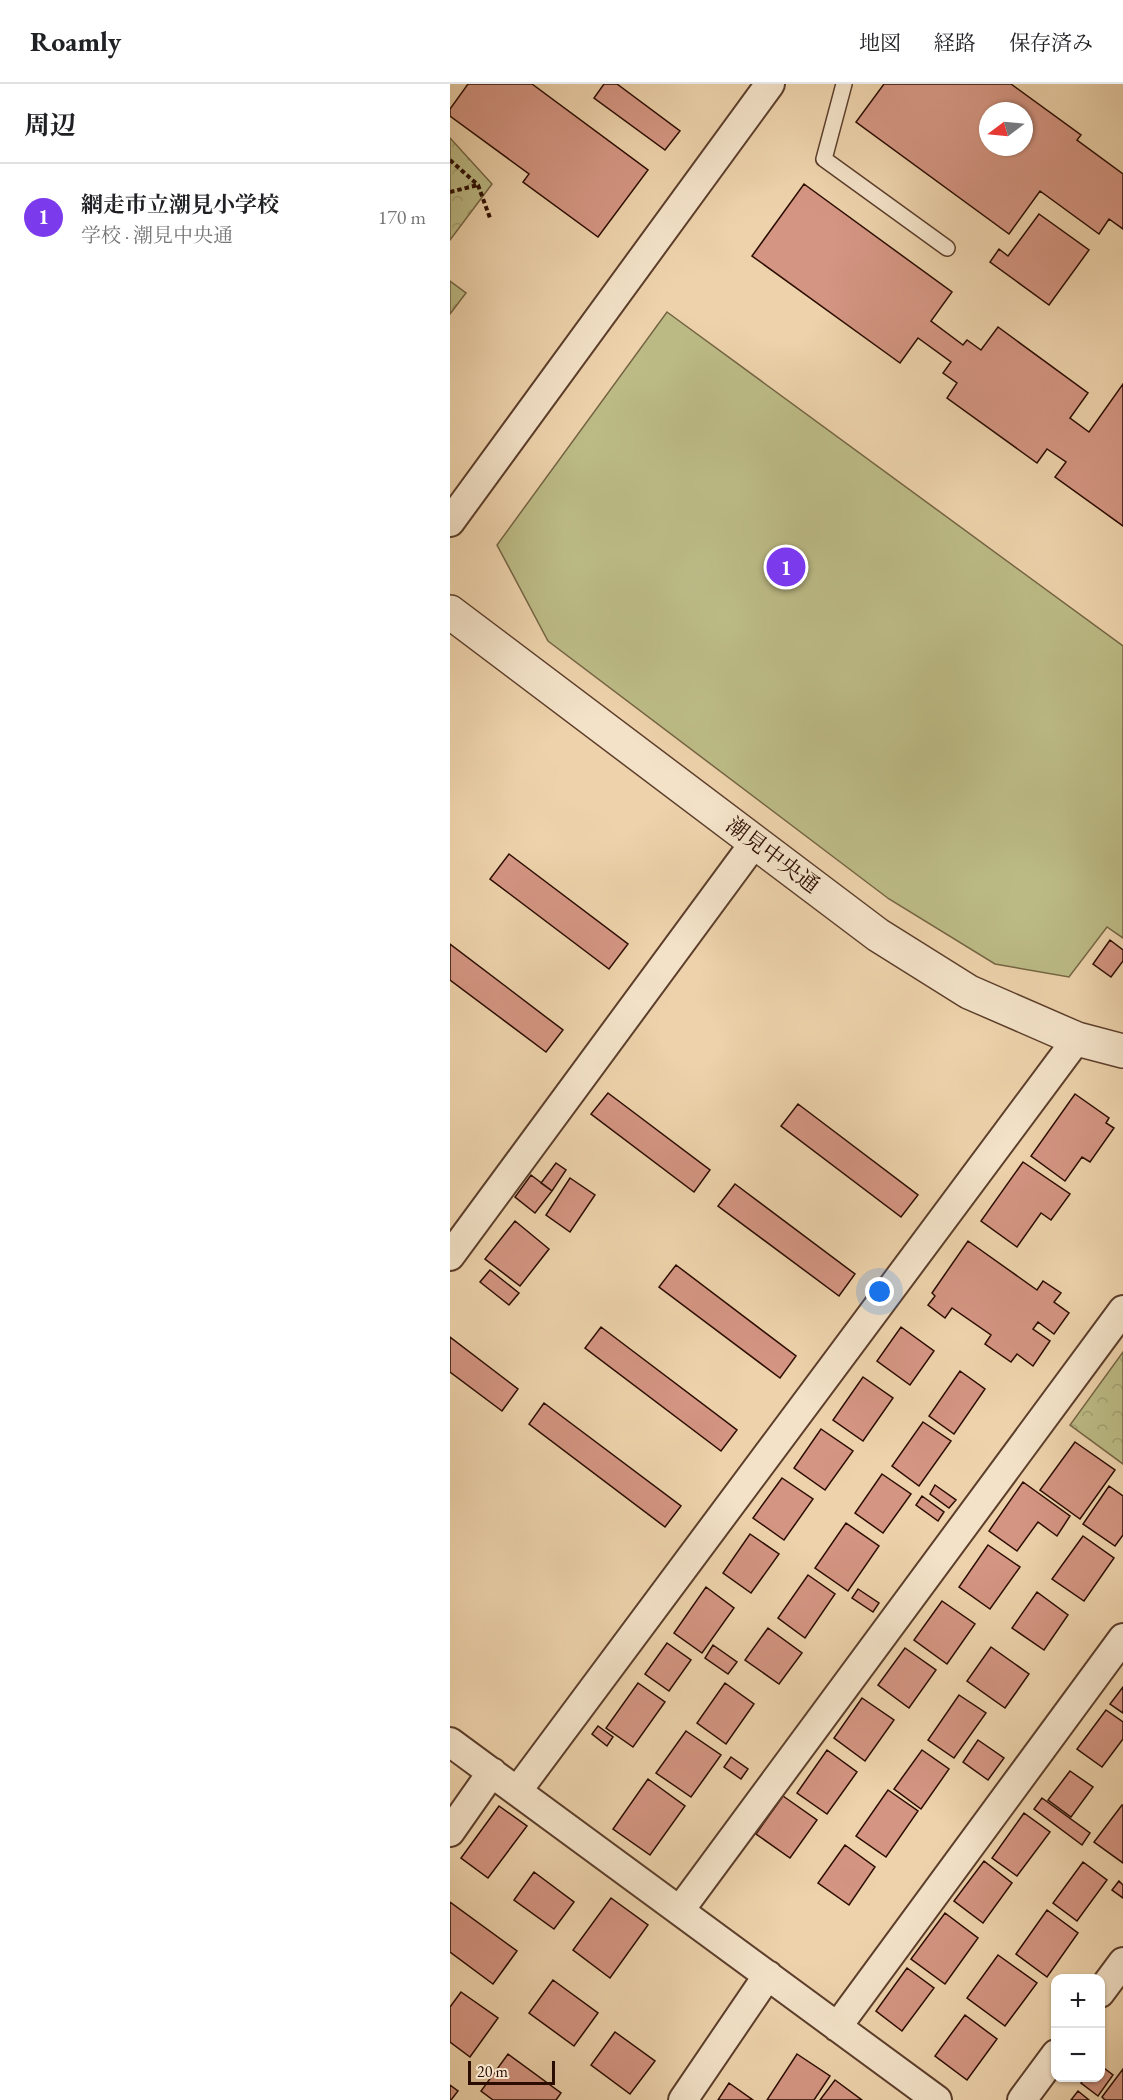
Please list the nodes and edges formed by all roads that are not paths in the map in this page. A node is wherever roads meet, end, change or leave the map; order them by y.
1 (770, 84) edge
2 (844, 84) edge
3 (947, 248) dead end
4 (450, 522) edge
5 (450, 612) edge
6 (755, 842) junction
7 (1077, 1039) junction
8 (1123, 1051) edge
9 (450, 1256) edge
10 (1123, 1310) edge
11 (1123, 1638) edge
12 (450, 1742) edge
13 (492, 1772) junction
14 (518, 1790) junction
15 (450, 1832) edge
16 (680, 1910) junction
17 (1123, 1962) edge
18 (768, 1975) junction
19 (1105, 1987) edge
20 (837, 2026) junction
21 (1051, 2061) edge
22 (683, 2100) edge
23 (937, 2100) edge
24 (1022, 2100) edge

1 - 4 street
2 - 3 lane
5 - 6 street, 潮見中央通
6 - 7 street, 潮見中央通
6 - 9 street
7 - 8 street, 潮見中央通
7 - 14 street
10 - 16 street
11 - 20 street
12 - 13 street
13 - 14 street
13 - 15 street
14 - 16 street
16 - 18 street
17 - 19 street
18 - 20 street
18 - 22 street
20 - 23 street
21 - 24 street

